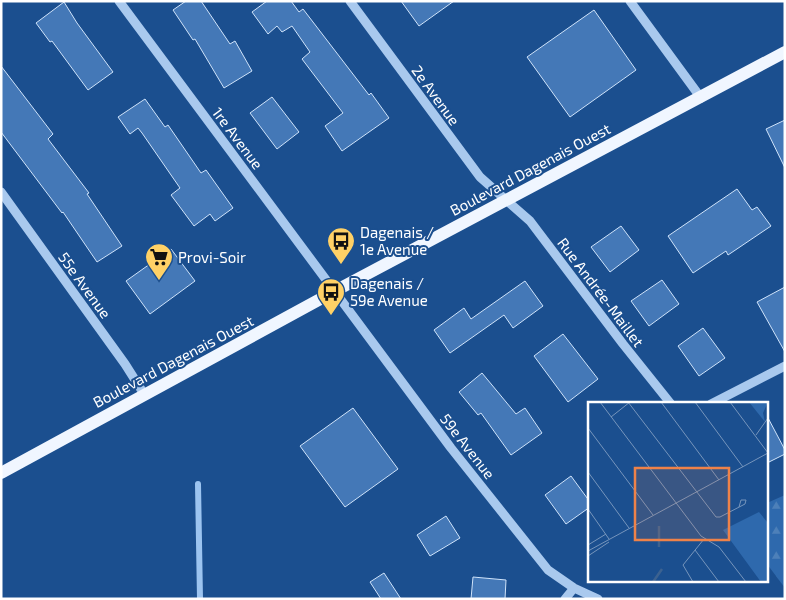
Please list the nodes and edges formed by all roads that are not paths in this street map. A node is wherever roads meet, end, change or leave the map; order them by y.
1 (119, 1) edge
2 (350, 1) edge
3 (630, 1) edge
4 (785, 52) edge
5 (701, 98) junction
6 (1, 192) edge
7 (506, 200) junction
8 (335, 291) junction
9 (785, 366) edge
10 (144, 394) junction
11 (669, 402) edge
12 (715, 402) edge
13 (1, 473) edge
14 (574, 588) junction
15 (565, 599) edge
16 (598, 599) edge

1 - 8 street, 1re Avenue
2 - 7 street, 2e Avenue
3 - 5 street
4 - 5 main road, Boulevard Dagenais Ouest
5 - 7 main road, Boulevard Dagenais Ouest
6 - 10 street, 55e Avenue
7 - 8 main road, Boulevard Dagenais Ouest
7 - 11 street, Rue Andrée-Maillet
8 - 10 main road, Boulevard Dagenais Ouest
8 - 14 street, 59e Avenue
9 - 12 street
10 - 13 main road, Boulevard Dagenais Ouest
14 - 15 street
14 - 16 street, 59e Avenue

